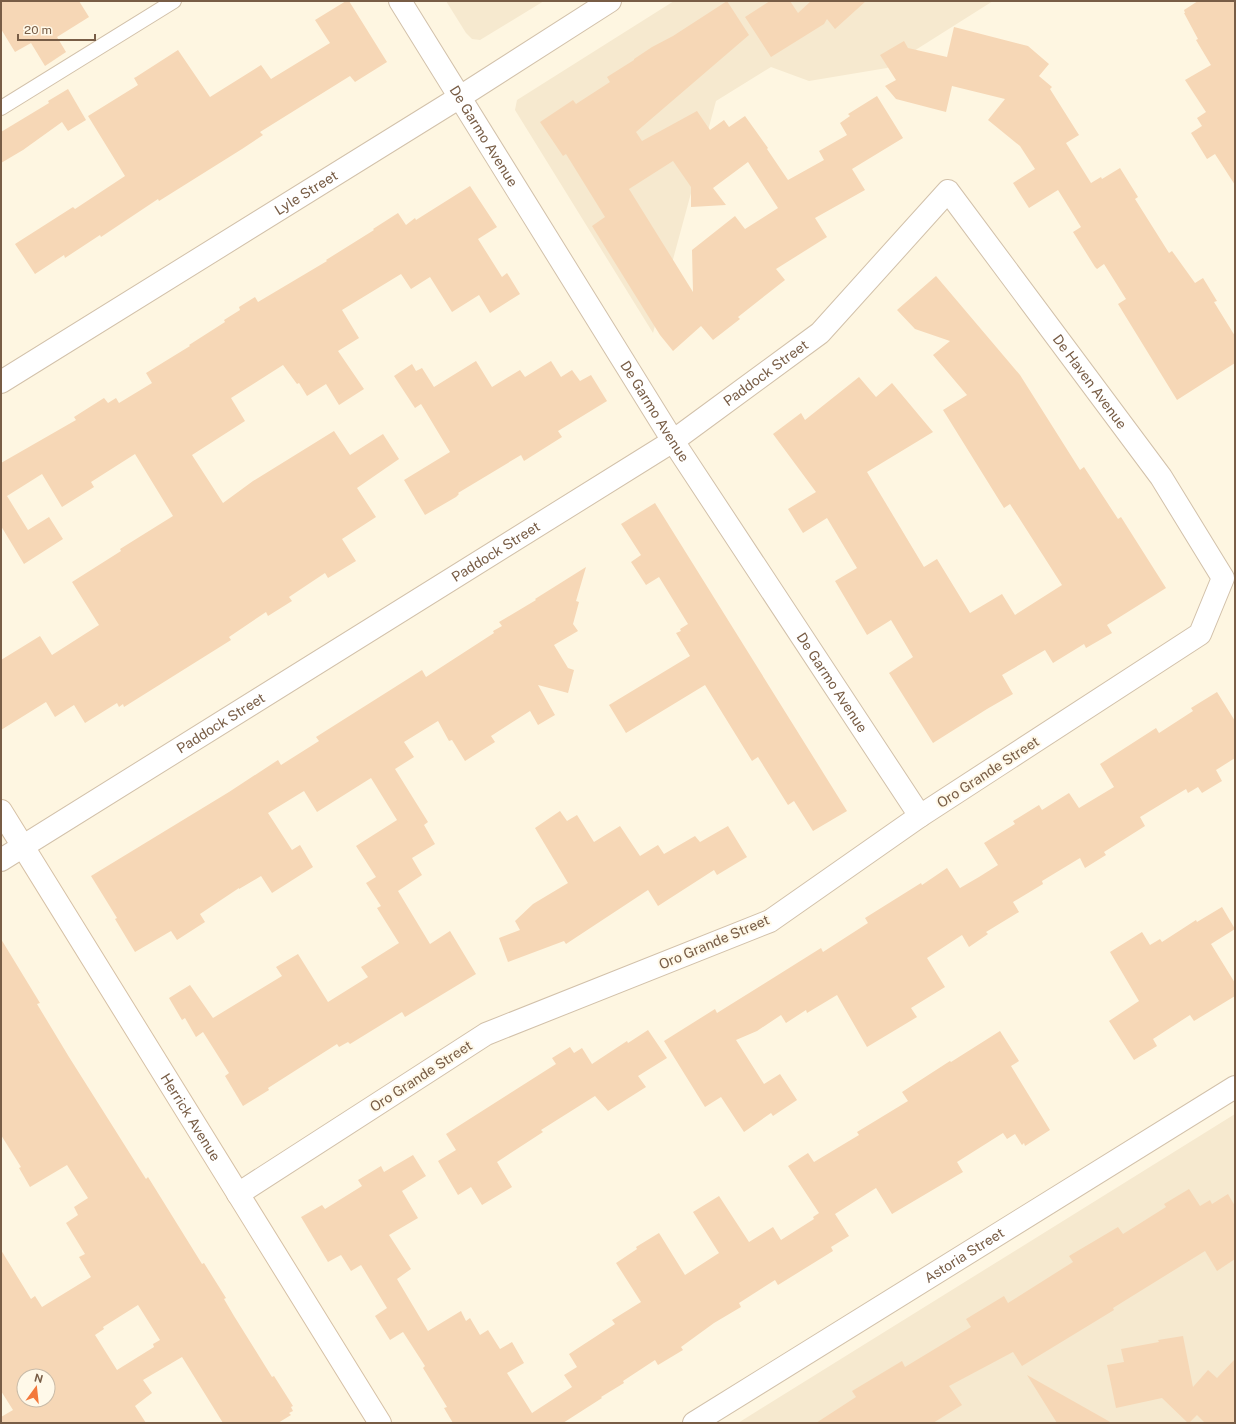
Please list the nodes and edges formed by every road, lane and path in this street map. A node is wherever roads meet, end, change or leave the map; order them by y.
1 (174, 1) edge
2 (400, 1) edge
3 (610, 1) edge
4 (460, 97) junction
5 (1, 108) edge
6 (948, 191) joint
7 (1, 382) edge
8 (673, 441) junction
9 (1223, 578) joint
10 (1, 811) edge
11 (920, 816) junction
12 (23, 846) junction
13 (1, 860) edge
14 (1235, 1087) edge
15 (238, 1194) junction
16 (380, 1423) edge
17 (694, 1423) edge

1 - 5 lane
2 - 4 street, De Garmo Avenue
3 - 4 street, Lyle Street
4 - 7 street, Lyle Street
4 - 8 street, De Garmo Avenue
6 - 8 street, Paddock Street
6 - 9 street, De Haven Avenue
8 - 11 street, De Garmo Avenue
8 - 12 street, Paddock Street
9 - 11 street, Oro Grande Street
10 - 12 street, Herrick Avenue
11 - 15 street, Oro Grande Street
12 - 13 street, Paddock Street
12 - 15 street, Herrick Avenue
14 - 17 street, Astoria Street
15 - 16 street, Herrick Avenue

